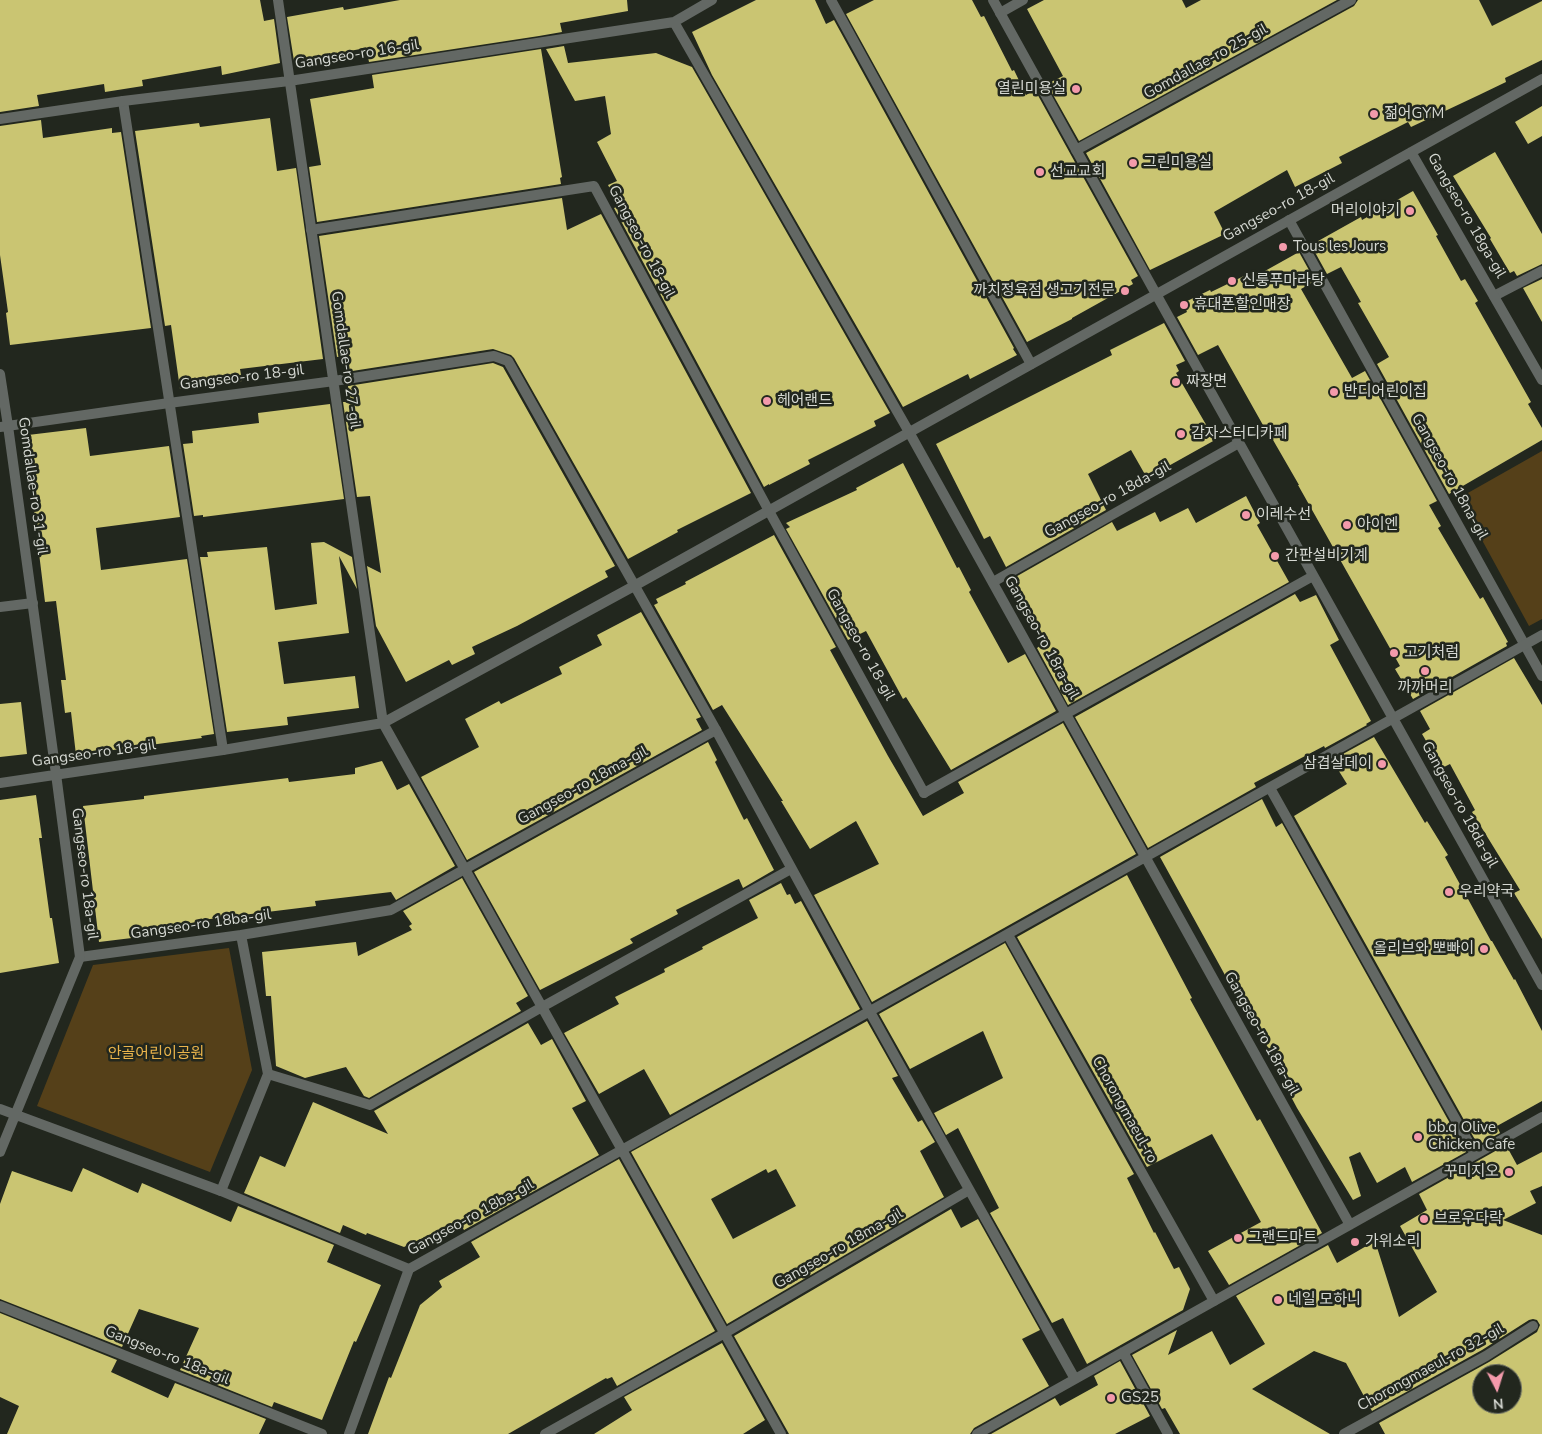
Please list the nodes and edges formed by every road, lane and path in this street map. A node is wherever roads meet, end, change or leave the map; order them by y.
1 (278, 0) edge
2 (712, 0) edge
3 (831, 0) edge
4 (993, 0) edge
5 (1023, 0) edge
6 (1351, 0) edge
7 (1000, 13) junction
8 (674, 22) junction
9 (1542, 78) edge
10 (289, 81) junction
11 (123, 101) junction
12 (0, 119) edge
13 (1076, 150) junction
14 (1411, 152) junction
15 (1289, 220) junction
16 (311, 230) junction
17 (1542, 271) edge
18 (1156, 294) junction
19 (1494, 296) junction
20 (1031, 364) junction
21 (0, 374) edge
22 (1542, 380) edge
23 (334, 382) junction
24 (169, 403) junction
25 (4, 426) edge
26 (909, 432) junction
27 (1239, 443) junction
28 (768, 511) junction
29 (1313, 576) junction
30 (993, 582) junction
31 (634, 586) junction
32 (32, 603) junction
33 (0, 608) edge
34 (1542, 636) edge
35 (1525, 645) junction
36 (1542, 676) edge
37 (1066, 714) junction
38 (1393, 719) junction
39 (383, 723) junction
40 (716, 730) junction
41 (223, 750) junction
42 (56, 774) junction
43 (0, 783) edge
44 (1270, 788) junction
45 (1146, 857) junction
46 (464, 868) junction
47 (791, 869) junction
48 (1008, 934) junction
49 (241, 935) junction
50 (80, 957) junction
51 (1542, 985) edge
52 (542, 1007) junction
53 (870, 1012) junction
54 (268, 1074) junction
55 (0, 1109) edge
56 (15, 1115) junction
57 (1542, 1117) edge
58 (622, 1150) junction
59 (0, 1152) edge
60 (1475, 1154) junction
61 (969, 1190) junction
62 (220, 1192) junction
63 (1350, 1225) junction
64 (409, 1269) junction
65 (1214, 1301) junction
66 (0, 1306) edge
67 (1533, 1326) dead end
68 (724, 1333) junction
69 (1123, 1352) junction
70 (1075, 1379) junction
71 (322, 1434) edge
72 (349, 1434) edge
73 (545, 1434) edge
74 (781, 1434) edge
75 (977, 1434) edge
76 (1168, 1434) edge
77 (1344, 1434) edge

1 - 10 street, Gomdallae-ro 27-gil
2 - 8 street, Gangseo-ro 16-gil
3 - 20 street
4 - 7 street
5 - 7 street
6 - 13 street, Gomdallae-ro 25-gil
7 - 13 street
8 - 10 street, Gangseo-ro 16-gil
8 - 26 street
9 - 14 street, Gangseo-ro 18-gil
10 - 11 street, Gangseo-ro 16-gil
10 - 16 street, Gomdallae-ro 27-gil
11 - 12 street, Gangseo-ro 16-gil
11 - 24 street, Gangseo-ro 18-gil
13 - 18 street
14 - 15 street, Gangseo-ro 18-gil
14 - 19 street, Gangseo-ro 18ga-gil
15 - 18 street, Gangseo-ro 18-gil
15 - 35 street, Gangseo-ro 18na-gil
16 - 23 street, Gomdallae-ro 27-gil
16 - 28 street, Gangseo-ro 18-gil
17 - 19 street, Gangseo-ro 18ga-gil
18 - 20 street, Gangseo-ro 18-gil
18 - 27 street, Gangseo-ro 18da-gil
19 - 22 street, Gangseo-ro 18ga-gil
20 - 26 street, Gangseo-ro 18-gil
21 - 25 street, Gomdallae-ro 31-gil
23 - 24 street, Gangseo-ro 18-gil
23 - 31 street, Gangseo-ro 18-gil
23 - 39 street, Gomdallae-ro 27-gil
24 - 25 street, Gangseo-ro 18-gil
24 - 41 street, Gangseo-ro 18-gil
25 - 32 street, Gomdallae-ro 31-gil
26 - 28 street, Gangseo-ro 18-gil
26 - 30 street, Gangseo-ro 18ra-gil
27 - 29 street, Gangseo-ro 18da-gil
27 - 30 street, Gangseo-ro 18da-gil
28 - 31 street, Gangseo-ro 18-gil
28 - 37 street, Gangseo-ro 18-gil
29 - 37 street
29 - 38 street, Gangseo-ro 18da-gil
30 - 37 street, Gangseo-ro 18ra-gil
31 - 39 street, Gangseo-ro 18-gil
31 - 40 street
32 - 33 street
32 - 42 street, Gomdallae-ro 31-gil
34 - 35 street
35 - 36 street, Gangseo-ro 18na-gil
35 - 38 street
37 - 45 street, Gangseo-ro 18ra-gil
38 - 44 street
38 - 51 street, Gangseo-ro 18da-gil
39 - 41 street, Gangseo-ro 18-gil
39 - 46 street
40 - 46 street, Gangseo-ro 18ma-gil
40 - 47 street
41 - 42 street, Gangseo-ro 18-gil
42 - 43 street, Gangseo-ro 18-gil
42 - 50 street, Gangseo-ro 18a-gil
44 - 45 street
44 - 60 street
45 - 48 street
45 - 63 street, Gangseo-ro 18ra-gil
46 - 49 street, Gangseo-ro 18ba-gil
46 - 52 street
47 - 52 street
47 - 53 street
48 - 53 street
48 - 65 street, Chorongmaeul-ro
49 - 50 street, Gangseo-ro 18ba-gil
49 - 54 street
50 - 56 street, Gangseo-ro 18a-gil
52 - 54 street
52 - 58 street
53 - 58 street
53 - 61 street
54 - 62 street
55 - 56 street
56 - 59 street, Gangseo-ro 18a-gil
56 - 62 street
57 - 60 street
58 - 64 street, Gangseo-ro 18ba-gil
58 - 68 street
60 - 63 street
61 - 68 street, Gangseo-ro 18ma-gil
61 - 70 street
62 - 64 street
63 - 65 street
64 - 72 street, Gangseo-ro 18ba-gil
65 - 69 street
66 - 71 street, Gangseo-ro 18a-gil
67 - 77 street, Chorongmaeul-ro 32-gil
68 - 73 street
68 - 74 street
69 - 70 street
69 - 76 street
70 - 75 street

